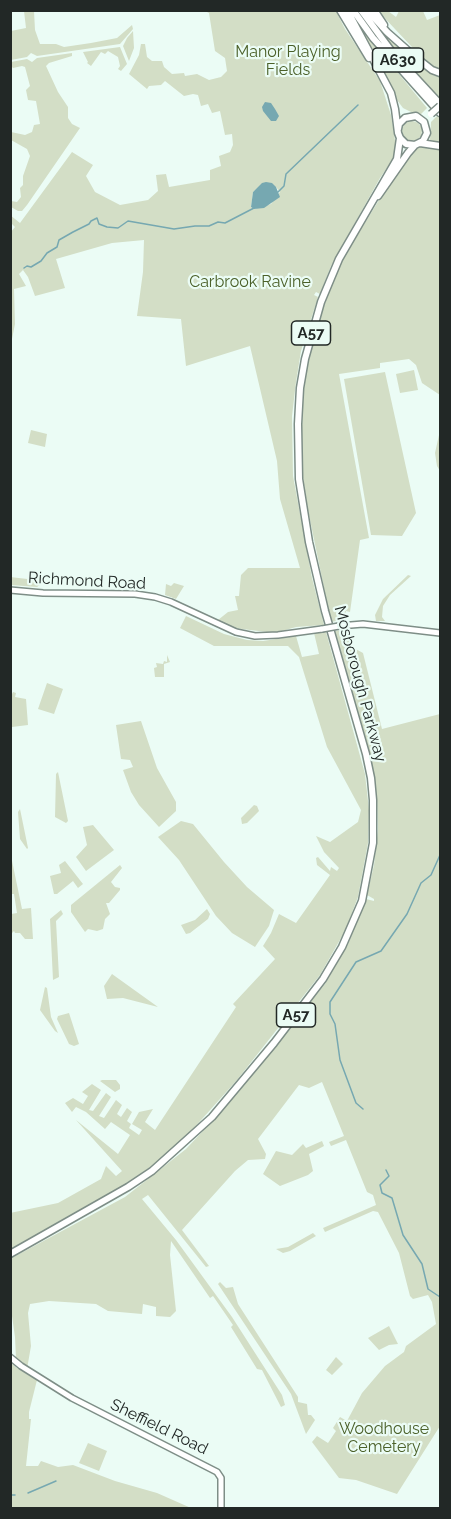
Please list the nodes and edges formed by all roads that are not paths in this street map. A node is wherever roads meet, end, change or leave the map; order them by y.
1 (340, 10) edge
2 (347, 10) edge
3 (353, 10) edge
4 (361, 10) edge
5 (367, 10) edge
6 (374, 10) edge
7 (396, 39) junction
8 (377, 68) junction
9 (441, 74) edge
10 (441, 105) edge
11 (441, 113) edge
12 (431, 114) junction
13 (416, 116) junction
14 (425, 124) junction
15 (398, 129) junction
16 (400, 138) junction
17 (418, 144) junction
18 (441, 146) edge
19 (375, 199) junction
20 (10, 590) edge
21 (441, 633) edge
22 (10, 1254) edge
23 (10, 1357) edge
24 (221, 1509) edge

1 - 8 highway
2 - 8 highway, A57
3 - 11 highway, A630
4 - 10 highway, A630
5 - 7 highway
6 - 7 highway
7 - 9 highway
8 - 15 highway, A57
10 - 12 highway, A57, bridge
12 - 13 highway
12 - 14 highway, A57
13 - 14 highway
13 - 15 highway
14 - 17 highway, A57
15 - 16 highway, A57
16 - 17 highway
16 - 19 highway, Mosborough Parkway / A57
17 - 18 highway
17 - 19 highway, Mosborough Parkway / A57
19 - 22 highway, Mosborough Parkway / A57
20 - 21 main road, Richmond Road, bridge
23 - 24 main road, Sheffield Road

